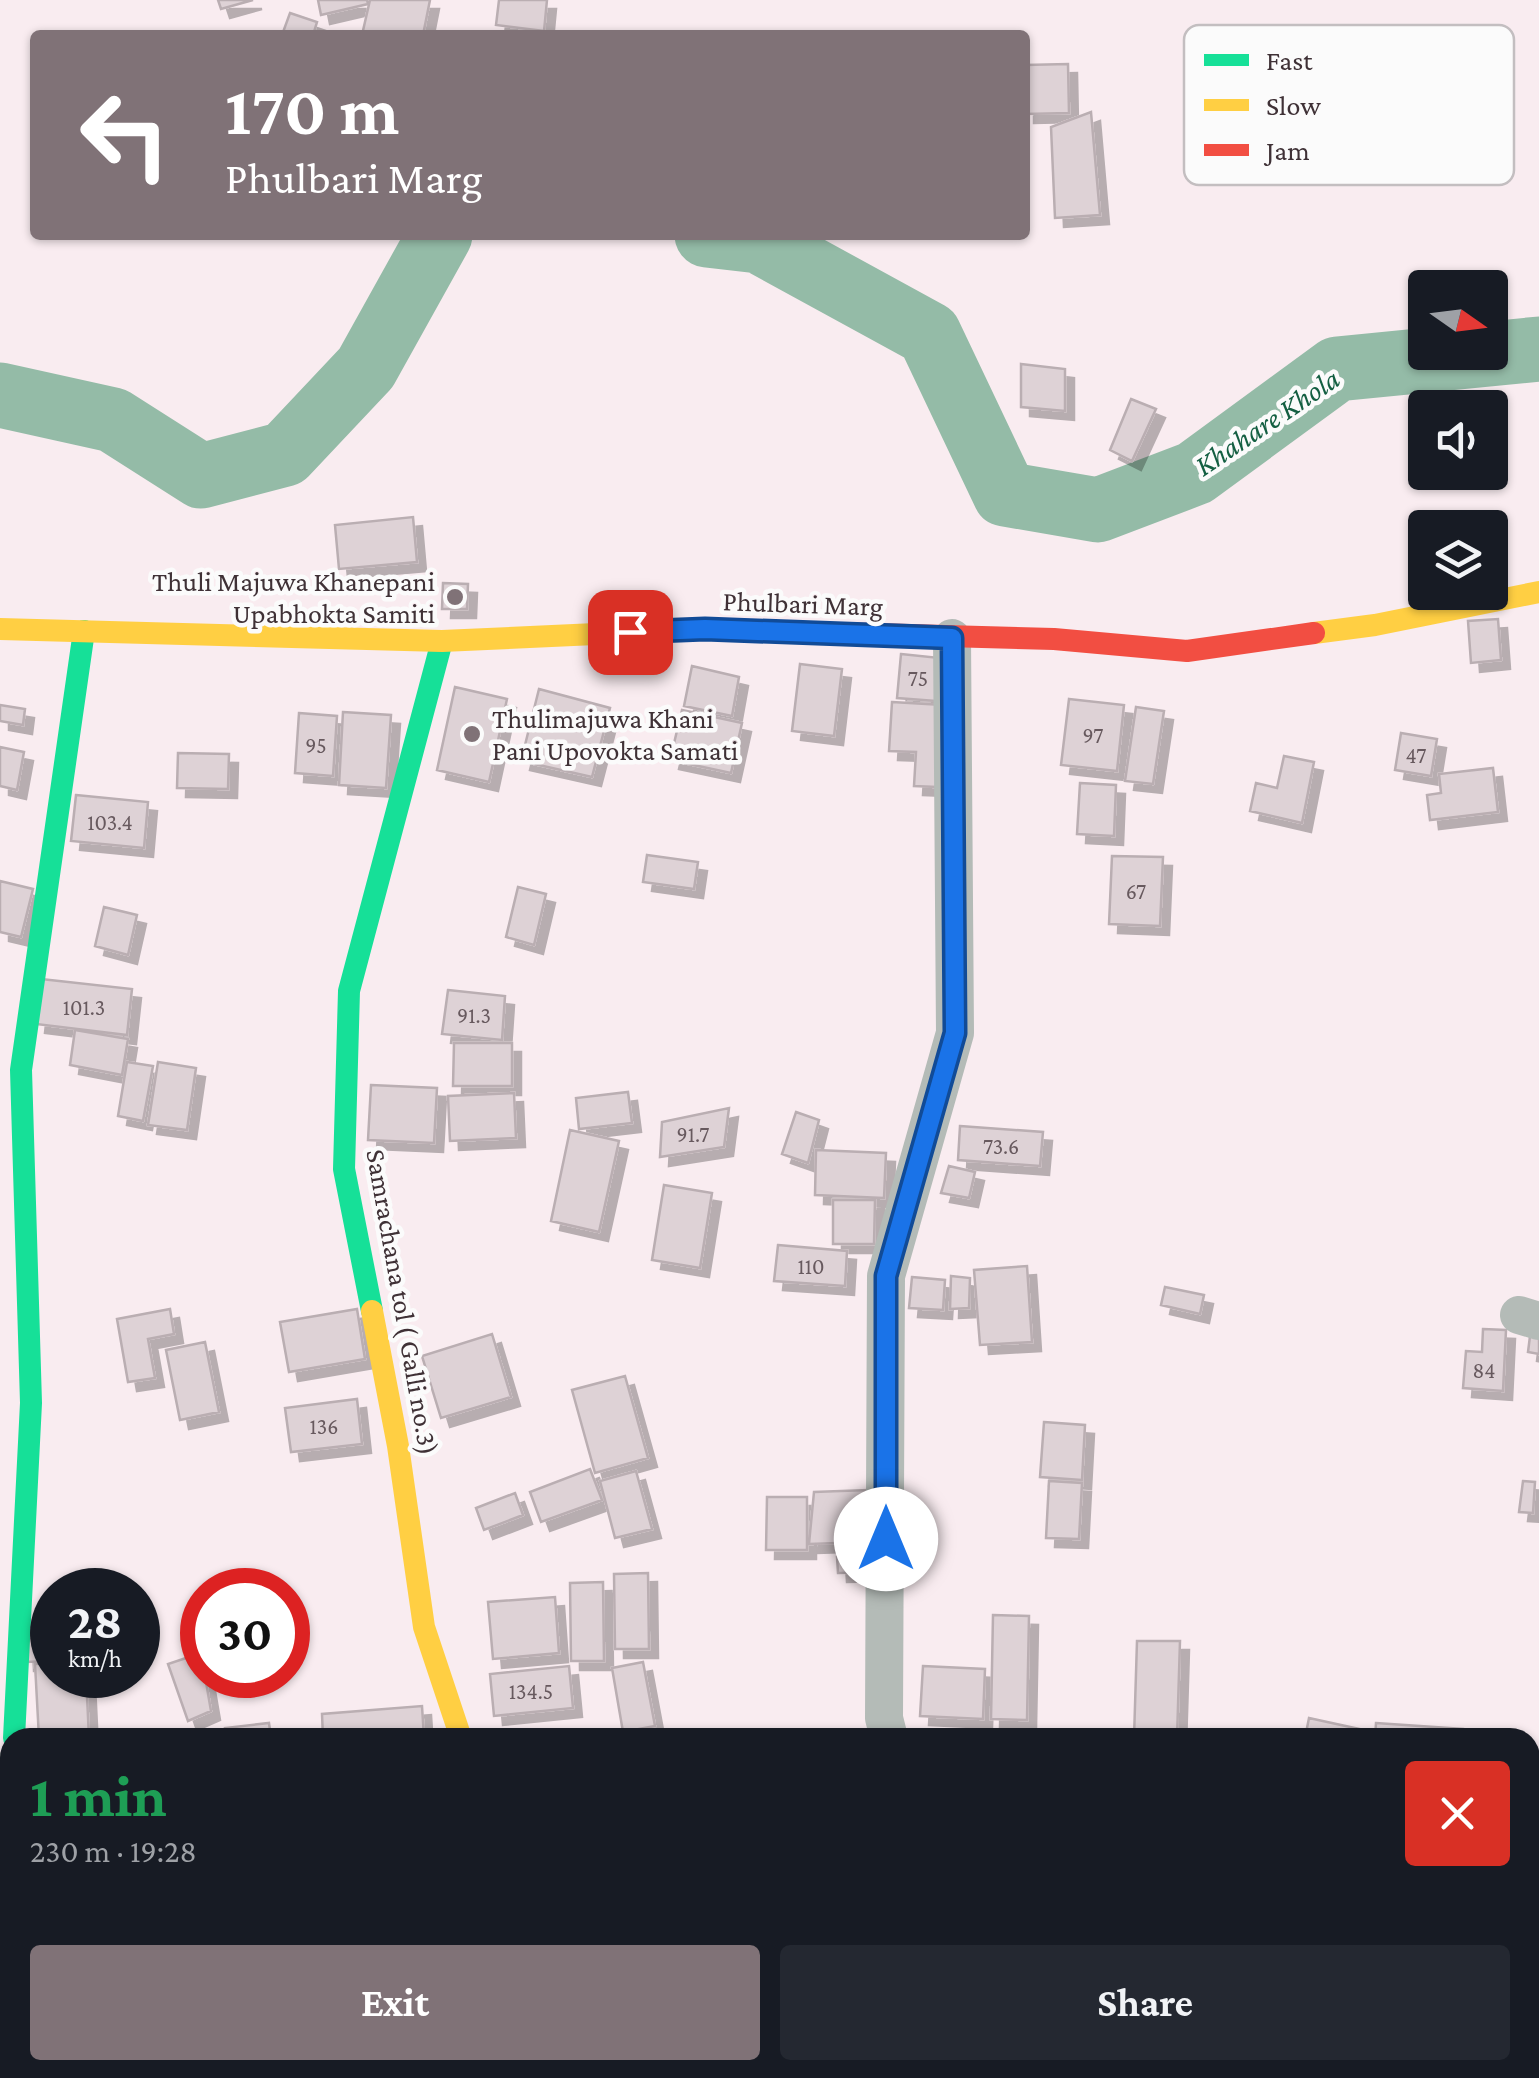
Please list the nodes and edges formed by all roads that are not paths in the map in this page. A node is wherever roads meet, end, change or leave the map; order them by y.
1 (1539, 592) edge
2 (0, 628) edge
3 (84, 630) junction
4 (952, 638) junction
5 (442, 641) junction
6 (15, 1728) edge
7 (458, 1728) edge
8 (887, 1728) edge

1 - 4 street, Phulbari Marg
2 - 3 street, Phulbari Marg
3 - 5 street, Phulbari Marg
3 - 6 street
4 - 5 street, Phulbari Marg
4 - 8 street
5 - 7 street, Samrachana tol ( Galli no.3)

